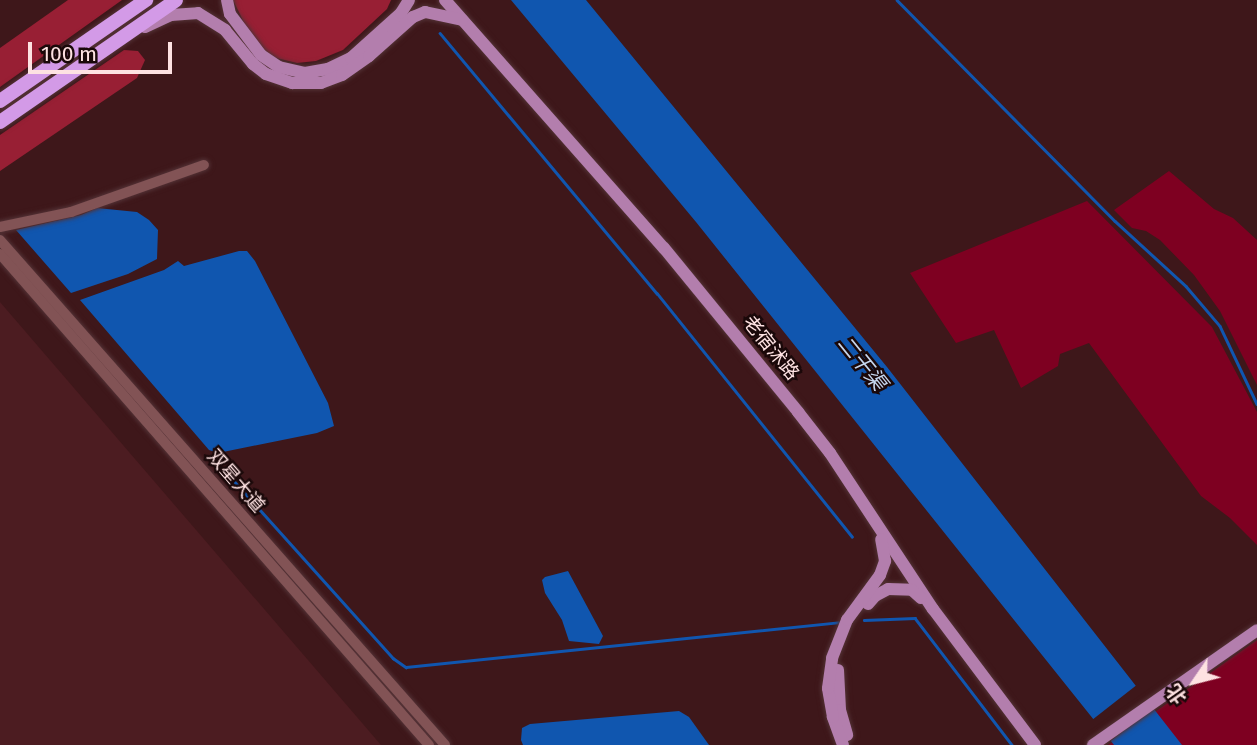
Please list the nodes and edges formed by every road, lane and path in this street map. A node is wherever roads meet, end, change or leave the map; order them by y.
1 (146, 0) edge
2 (176, 0) edge
3 (227, 0) edge
4 (409, 0) edge
5 (445, 0) edge
6 (464, 20) junction
7 (119, 40) junction
8 (0, 100) edge
9 (0, 122) edge
10 (204, 165) dead end
11 (0, 227) edge
12 (0, 240) edge
13 (0, 254) edge
14 (868, 510) junction
15 (892, 549) junction
16 (875, 596) junction
17 (933, 609) junction
18 (1257, 630) edge
19 (429, 745) edge
20 (445, 745) edge
21 (843, 745) edge
22 (851, 745) edge
23 (1035, 745) edge
24 (1093, 745) edge

1 - 8 highway
2 - 7 highway
3 - 4 main road
5 - 6 main road, 老宿沭路
6 - 7 main road
6 - 14 main road, 老宿沭路
7 - 9 highway
10 - 11 street
12 - 20 street, 双星大道
13 - 19 street, 双星大道
14 - 15 main road, 老宿沭路
14 - 21 main road
15 - 16 main road
15 - 17 main road, 老宿沭路
16 - 17 main road
16 - 22 main road
17 - 23 main road, 老宿沭路
18 - 24 main road

